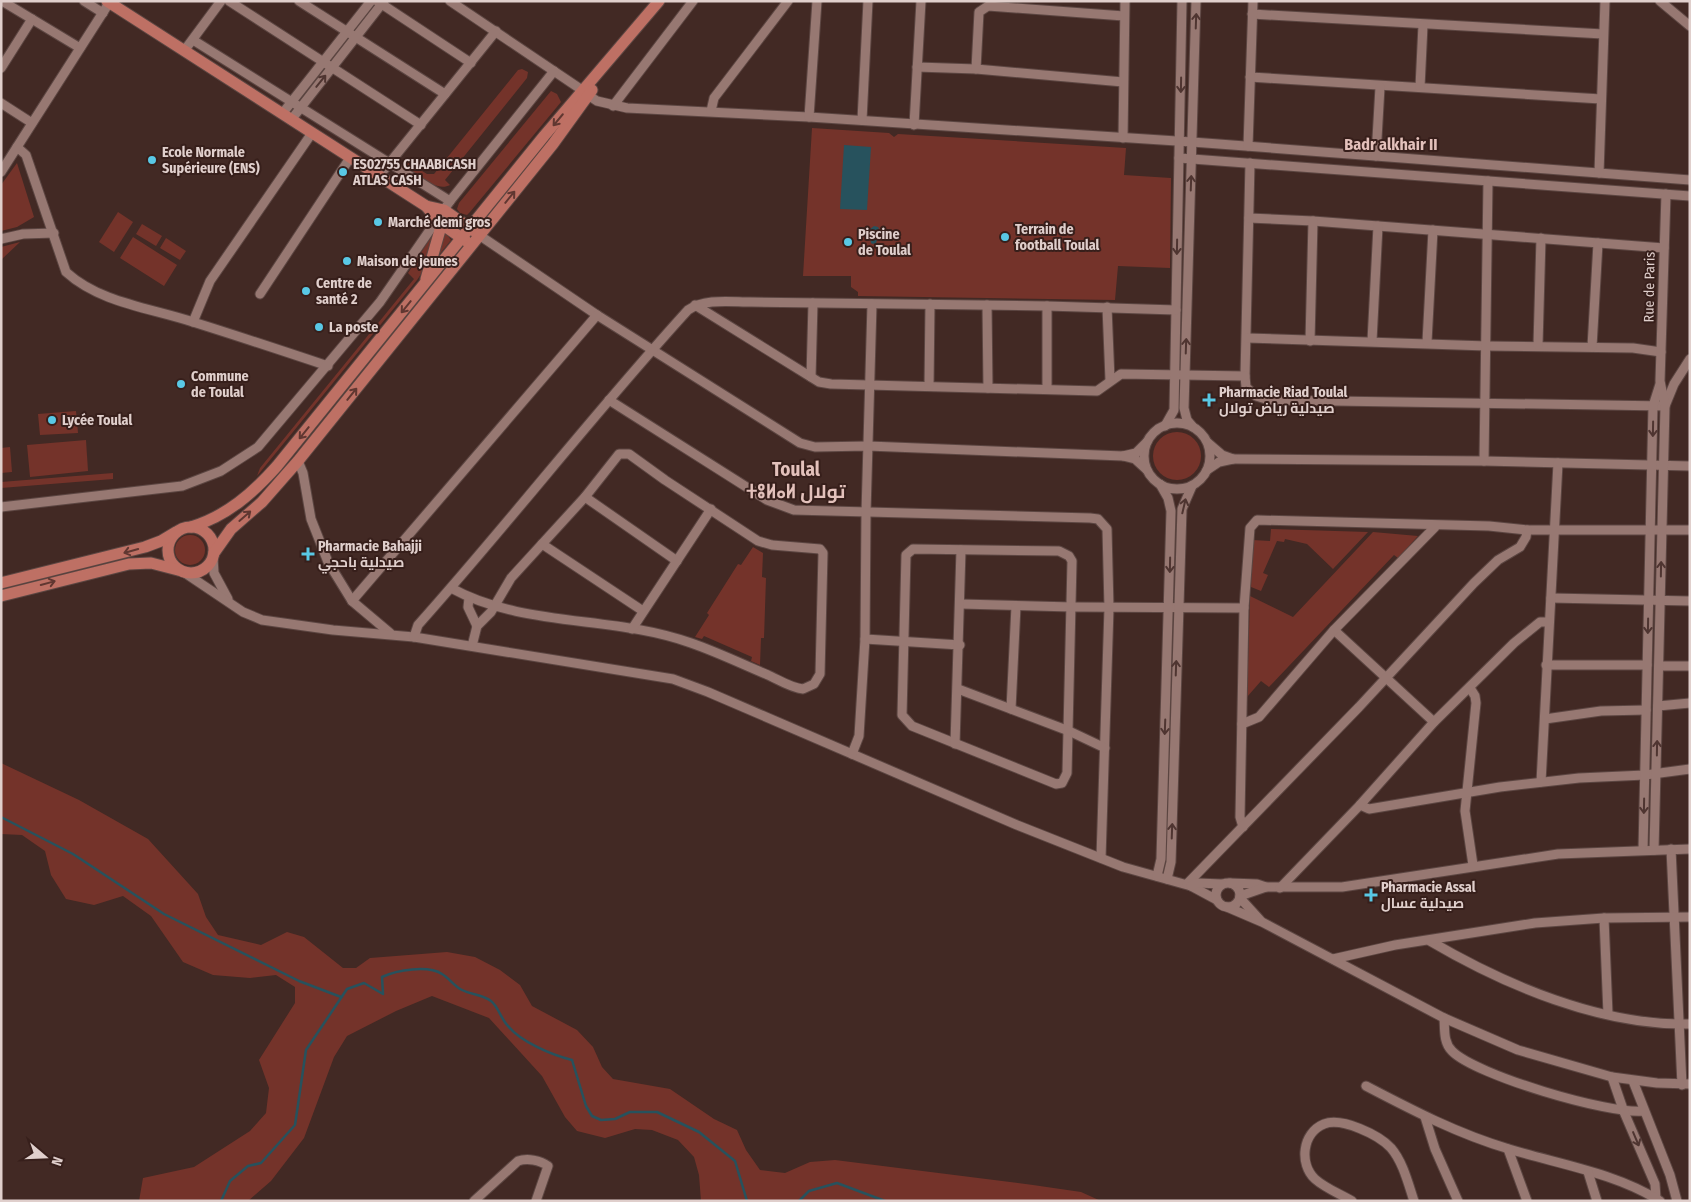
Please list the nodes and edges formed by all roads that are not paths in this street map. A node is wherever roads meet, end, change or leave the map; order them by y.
1 (2, 1) edge
2 (84, 1) edge
3 (221, 1) edge
4 (228, 1) edge
5 (299, 1) edge
6 (371, 1) edge
7 (450, 1) edge
8 (659, 1) edge
9 (693, 1) edge
10 (788, 1) edge
11 (817, 1) edge
12 (868, 1) edge
13 (921, 1) edge
14 (1125, 1) edge
15 (1182, 1) edge
16 (1196, 1) edge
17 (1252, 1) edge
18 (1605, 1) edge
19 (1660, 1) edge
20 (381, 2) edge
21 (106, 6) edge
22 (1252, 14) junction
23 (1124, 16) junction
24 (32, 19) junction
25 (1424, 25) junction
26 (1690, 26) edge
27 (496, 31) junction
28 (347, 32) junction
29 (1603, 34) junction
30 (356, 37) junction
31 (193, 40) junction
32 (80, 48) junction
33 (184, 51) junction
34 (5, 53) edge
35 (323, 62) junction
36 (471, 63) junction
37 (917, 67) junction
38 (1, 68) edge
39 (331, 68) junction
40 (976, 70) junction
41 (554, 71) junction
42 (1250, 77) junction
43 (1123, 82) junction
44 (1380, 87) junction
45 (1420, 87) junction
46 (585, 93) junction
47 (445, 94) junction
48 (1601, 99) junction
49 (291, 102) junction
50 (1, 103) edge
51 (613, 106) junction
52 (299, 107) junction
53 (710, 111) junction
54 (809, 116) junction
55 (287, 117) junction
56 (862, 120) junction
57 (32, 123) junction
58 (421, 125) junction
59 (914, 125) junction
60 (312, 133) junction
61 (1124, 138) junction
62 (1180, 141) junction
63 (1192, 142) junction
64 (1248, 146) junction
65 (18, 147) junction
66 (1376, 156) junction
67 (350, 158) junction
68 (1179, 158) junction
69 (1192, 159) junction
70 (4, 160) edge
71 (1250, 163) junction
72 (389, 164) junction
73 (1, 172) edge
74 (1599, 173) junction
75 (379, 176) junction
76 (1690, 180) edge
77 (1488, 181) junction
78 (1666, 194) junction
79 (1690, 196) edge
80 (443, 213) junction
81 (1249, 218) junction
82 (1313, 221) junction
83 (1378, 226) junction
84 (470, 228) junction
85 (1433, 230) junction
86 (54, 233) junction
87 (1486, 234) junction
88 (1541, 238) junction
89 (1, 239) edge
90 (461, 239) junction
91 (476, 240) junction
92 (1598, 243) junction
93 (1664, 248) junction
94 (423, 286) junction
95 (260, 294) dead end
96 (813, 303) junction
97 (872, 304) junction
98 (930, 304) junction
99 (695, 305) junction
100 (987, 305) junction
101 (1047, 306) junction
102 (1106, 307) junction
103 (1176, 310) junction
104 (597, 315) junction
105 (193, 322) junction
106 (1247, 338) junction
107 (1310, 340) junction
108 (1372, 341) junction
109 (1427, 342) junction
110 (1538, 345) junction
111 (1487, 346) junction
112 (1592, 347) junction
113 (651, 350) junction
114 (1661, 352) junction
115 (1690, 359) edge
116 (328, 366) junction
117 (1175, 376) junction
118 (1185, 376) junction
119 (1245, 376) junction
120 (811, 377) junction
121 (1110, 380) junction
122 (1660, 381) junction
123 (870, 386) junction
124 (929, 386) junction
125 (988, 388) junction
126 (1046, 389) junction
127 (609, 400) junction
128 (1486, 403) junction
129 (1653, 406) junction
130 (1665, 406) junction
131 (1165, 426) junction
132 (1193, 427) junction
133 (1149, 440) junction
134 (1207, 442) junction
135 (868, 446) junction
136 (1123, 456) junction
137 (1234, 458) junction
138 (298, 461) junction
139 (1484, 461) junction
140 (1558, 463) junction
141 (1652, 466) junction
142 (1663, 466) junction
143 (1690, 466) edge
144 (1207, 470) junction
145 (1148, 471) junction
146 (1160, 484) junction
147 (1192, 486) junction
148 (585, 497) junction
149 (1, 507) edge
150 (712, 509) junction
151 (866, 513) junction
152 (191, 527) junction
153 (1435, 527) junction
154 (1555, 529) junction
155 (1527, 530) junction
156 (1651, 530) junction
157 (1662, 530) junction
158 (1690, 530) edge
159 (176, 532) junction
160 (542, 544) junction
161 (961, 550) junction
162 (213, 555) junction
163 (676, 561) junction
164 (181, 571) junction
165 (1, 583) edge
166 (451, 588) junction
167 (1, 596) edge
168 (469, 598) junction
169 (1551, 598) junction
170 (1649, 600) junction
171 (352, 601) junction
172 (1660, 601) junction
173 (1690, 601) edge
174 (231, 604) junction
175 (961, 604) junction
176 (496, 605) junction
177 (1016, 606) junction
178 (1174, 607) junction
179 (1072, 608) junction
180 (1109, 608) junction
181 (1244, 608) junction
182 (644, 611) junction
183 (1548, 622) junction
184 (477, 626) junction
185 (632, 629) junction
186 (1334, 630) junction
187 (391, 634) junction
188 (414, 636) junction
189 (865, 639) junction
190 (904, 641) junction
191 (960, 645) junction
192 (472, 646) junction
193 (1546, 665) junction
194 (1648, 665) junction
195 (1658, 666) junction
196 (1690, 666) edge
197 (1386, 677) junction
198 (958, 688) junction
199 (1470, 688) junction
200 (1690, 703) edge
201 (1658, 706) junction
202 (1011, 709) junction
203 (1646, 710) junction
204 (1545, 719) junction
205 (1434, 722) junction
206 (1242, 724) junction
207 (1069, 731) junction
208 (955, 744) junction
209 (1105, 748) junction
210 (852, 754) junction
211 (1690, 769) edge
212 (1656, 773) junction
213 (1645, 775) junction
214 (1540, 782) junction
215 (1466, 792) junction
216 (1360, 805) junction
217 (1243, 827) junction
218 (1671, 849) junction
219 (1690, 849) edge
220 (1643, 850) junction
221 (1654, 850) junction
222 (1101, 858) junction
223 (1473, 865) junction
224 (1157, 876) junction
225 (1167, 879) junction
226 (1226, 884) junction
227 (1189, 885) junction
228 (1266, 887) junction
229 (1280, 888) junction
230 (1240, 897) junction
231 (1217, 900) junction
232 (1227, 907) junction
233 (1690, 917) edge
234 (1604, 918) junction
235 (1674, 918) junction
236 (1262, 922) junction
237 (1430, 941) junction
238 (1333, 959) junction
239 (1608, 1014) junction
240 (1444, 1018) junction
241 (1679, 1024) junction
242 (1690, 1024) edge
243 (1612, 1077) junction
244 (1633, 1081) junction
245 (1686, 1084) edge
246 (1366, 1086) dead end
247 (1644, 1111) junction
248 (1624, 1112) junction
249 (1425, 1117) junction
250 (1508, 1149) junction
251 (1588, 1172) junction
252 (1658, 1200) edge
253 (474, 1201) edge
254 (536, 1201) edge
255 (1352, 1201) edge
256 (1414, 1201) edge
257 (1458, 1201) edge
258 (1527, 1201) edge
259 (1598, 1201) edge
260 (1677, 1201) edge

1 - 24 street
2 - 21 street
3 - 31 street
4 - 35 street
5 - 28 street
6 - 28 street
7 - 27 street
8 - 46 main road
9 - 51 street
10 - 53 street
11 - 54 street
12 - 56 street
13 - 37 street
14 - 23 street
15 -> 62 street
63 -> 16 street
17 - 22 street
18 - 29 street
19 - 26 street
20 - 30 street
20 - 36 street
21 - 32 street
21 - 33 main road
22 - 25 street
22 - 42 street
23 - 40 street
23 - 43 street
24 - 32 street
24 - 34 street
25 - 29 street
25 - 45 street
27 - 36 street
27 - 41 street
28 - 30 street
28 - 35 street
29 - 48 street
30 - 39 street
30 - 47 street
31 - 33 street
31 - 49 street
32 - 57 street
33 - 55 main road
34 - 38 street
35 - 39 street
35 - 49 street
36 - 47 street
37 - 40 street
37 - 59 street
52 -> 39 street
39 - 58 street
40 - 43 street
41 - 46 street
41 - 80 street
42 - 44 street
42 - 64 street
43 - 61 street
44 - 45 street
44 - 66 street
45 - 48 street
46 - 51 street
46 -> 84 main road
91 -> 46 main road
47 - 58 street
48 - 74 street
49 - 52 street
49 - 55 street
50 - 57 street
51 - 53 street
52 - 55 street
52 - 72 street
53 - 54 street
54 - 56 street
55 - 60 main road
56 - 59 street
57 - 65 street
58 - 72 street
59 - 61 street
60 - 67 main road
60 - 105 street
61 - 62 street
62 - 63 street
62 - 68 street
63 - 64 street
63 - 69 street
64 - 66 street
65 - 70 street
65 - 86 street
66 - 74 street
67 - 75 main road
67 - 95 street
68 - 69 street
68 -> 103 street
69 - 71 street
118 -> 69 street
70 - 73 street
71 - 77 street
71 - 81 street
72 - 75 street
72 - 80 street
74 - 76 street
75 - 80 main road
77 - 78 street
77 - 87 street
78 - 79 street
78 - 93 street, Rue de Paris
80 - 84 main road
80 - 90 main road
80 - 94 main road
80 - 116 street
81 - 82 street
81 - 106 street
82 - 83 street
82 - 107 street
83 - 85 street
83 - 108 street
84 - 90 main road
84 - 91 main road
85 - 87 street
85 - 109 street
86 - 89 street
86 - 105 street
87 - 88 street
87 - 111 street
88 - 92 street
88 - 110 street
90 - 91 main road
90 - 94 main road
91 - 104 street
138 -> 91 main road
92 - 93 street
92 - 112 street
93 - 114 street, Rue de Paris
94 -> 152 main road
96 - 97 street
96 - 99 street
96 - 120 street
97 - 98 street
97 - 123 street
98 - 100 street
98 - 124 street
99 - 113 street
99 - 120 street
100 - 101 street
100 - 125 street
101 - 102 street
101 - 126 street
102 - 103 street
102 - 121 street
103 - 117 street
104 - 113 street
104 - 171 street
105 - 116 street
106 - 107 street
106 - 119 street
107 - 108 street
108 - 109 street
109 - 111 street
110 - 111 street
110 - 112 street
111 - 128 street
112 - 114 street
113 - 127 street
113 - 135 street
114 - 122 street, Rue de Paris
115 - 130 street
116 - 149 street
117 - 118 street
117 - 121 street
117 - 131 street
118 - 119 street
118 - 132 street
119 - 128 street
120 - 123 street
121 - 126 street
122 - 129 street
122 - 130 street
123 - 124 street
123 - 135 street
124 - 125 street
125 - 126 street
127 - 151 street
127 - 166 street
128 - 129 street
128 - 139 street
129 - 130 street
129 -> 141 street
130 - 142 street
131 - 132 street
131 - 133 street
132 - 134 street
133 - 136 street
133 - 145 street
134 - 137 street
134 - 144 street
135 - 136 street
135 - 151 street
136 - 145 street
137 - 139 street
137 - 144 street
162 -> 138 main road
138 - 171 street
139 - 140 street
140 - 141 street
140 - 154 street
141 - 142 street
141 - 156 street
142 - 143 street
142 - 157 street
144 - 147 street
145 - 146 street
146 - 147 street
146 -> 178 street
178 -> 147 street
148 - 150 street
148 - 160 street
148 - 163 street
150 - 163 street
150 - 185 street
151 - 180 street
151 - 189 street
152 - 159 main road
152 - 162 main road
153 - 155 street
153 - 181 street
153 - 186 street
154 - 155 street
154 - 156 street
154 - 169 street
155 - 197 street
156 - 157 street
156 - 170 street
157 - 158 street
172 -> 157 street
159 - 164 main road
159 -> 165 main road
160 - 176 street
160 - 182 street
161 - 175 street
161 - 179 street
161 - 190 street
162 - 164 main road
162 - 174 street
163 - 182 street
167 -> 164 main road
164 - 174 street
166 - 168 street
166 - 188 street
168 - 176 street
168 - 184 street
169 - 170 street
169 - 183 street
170 - 172 street
170 -> 194 street
171 - 187 street
172 - 173 street
172 - 195 street
174 - 187 street
175 - 177 street
175 - 191 street
176 - 184 street
176 - 185 street
177 - 179 street
177 - 202 street
178 - 180 street
178 - 181 street
178 -> 224 street
225 -> 178 street
179 - 180 street
179 - 207 street
180 - 209 street
181 - 206 street
182 - 185 street
183 - 193 street
183 - 199 street
184 - 192 street
186 - 197 street
186 - 206 street
187 - 188 street
188 - 192 street
189 - 190 street
189 - 210 street
190 - 191 street
190 - 208 street
191 - 198 street
192 - 210 street
193 - 194 street
193 - 204 street
194 - 203 street
195 - 196 street
195 - 201 street
197 - 205 street
197 - 217 street
198 - 202 street
198 - 208 street
199 - 205 street
199 - 215 street
200 - 201 street
212 -> 201 street
202 - 207 street
203 - 204 street
203 - 213 street
204 - 214 street
205 - 216 street
206 - 217 street
207 - 208 street
207 - 209 street
209 - 222 street
210 - 222 street
211 - 212 street
212 - 213 street
212 - 221 street
213 - 214 street
213 -> 220 street
214 - 215 street
215 - 216 street
215 - 223 street
216 - 229 street
217 - 227 street
218 - 219 street
218 - 221 street
218 - 235 street
220 - 221 street
220 - 223 street
222 - 224 street
223 - 229 street
224 - 225 street
225 - 227 street
226 - 227 street
226 - 228 street
226 - 230 street
226 - 231 street
227 - 231 street
228 - 229 street
228 - 230 street
230 - 232 street
230 - 236 street
231 - 232 street
232 - 236 street
233 - 235 street
234 - 235 street
234 - 237 street
234 - 239 street
235 - 241 street
236 - 238 street
237 - 238 street
237 - 239 street
238 - 240 street
239 - 241 street
240 - 243 street
240 - 248 street
241 - 242 street
241 - 245 street
243 - 244 street
243 - 248 street
244 - 245 street
244 - 247 street
246 - 249 street
247 - 248 street
247 - 260 street
248 -> 252 street
249 - 250 street
249 - 257 street
250 - 251 street
250 - 258 street
251 - 252 street
251 - 259 street
253 - 254 street
255 - 256 street

